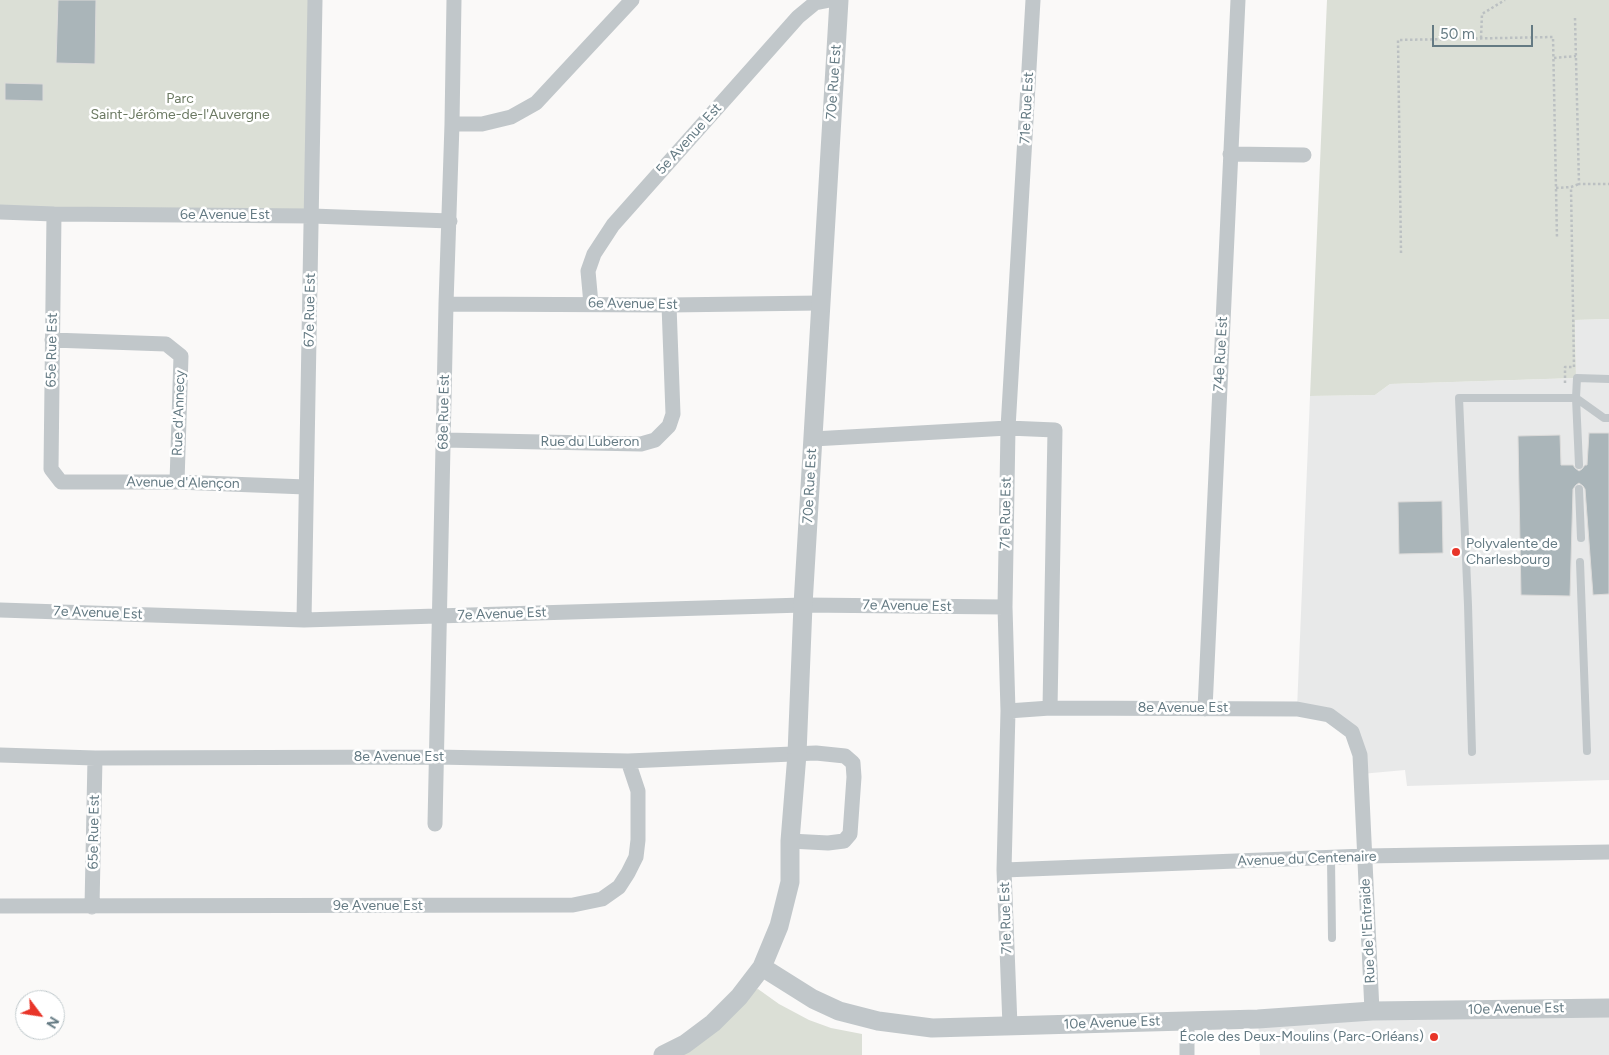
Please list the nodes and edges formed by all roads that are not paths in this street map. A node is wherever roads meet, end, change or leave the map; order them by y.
1 (315, 0) edge
2 (454, 0) edge
3 (632, 0) edge
4 (830, 0) edge
5 (839, 0) edge
6 (1033, 0) edge
7 (1238, 0) edge
8 (452, 124) junction
9 (1230, 154) junction
10 (1304, 155) dead end
11 (0, 212) edge
12 (54, 214) junction
13 (312, 216) junction
14 (450, 221) junction
15 (820, 303) junction
16 (446, 304) junction
17 (591, 304) junction
18 (669, 305) junction
19 (52, 340) junction
20 (1609, 379) edge
21 (1576, 398) junction
22 (1609, 418) edge
23 (1008, 428) junction
24 (813, 439) junction
25 (444, 440) junction
26 (1579, 465) dead end
27 (60, 482) joint
28 (177, 482) junction
29 (306, 486) junction
30 (1579, 489) dead end
31 (1581, 538) dead end
32 (1580, 562) dead end
33 (803, 605) junction
34 (1005, 608) junction
35 (0, 610) edge
36 (440, 616) junction
37 (304, 620) junction
38 (1050, 708) junction
39 (1205, 709) junction
40 (1008, 711) junction
41 (1352, 732) joint
42 (1587, 751) dead end
43 (1472, 752) dead end
44 (797, 754) junction
45 (0, 755) edge
46 (436, 757) junction
47 (95, 758) junction
48 (628, 761) junction
49 (435, 824) dead end
50 (790, 841) junction
51 (1609, 852) edge
52 (1365, 856) junction
53 (1331, 858) junction
54 (1004, 870) junction
55 (0, 906) edge
56 (92, 907) junction
57 (1332, 938) dead end
58 (762, 967) junction
59 (1609, 1008) edge
60 (1372, 1011) junction
61 (1187, 1021) junction
62 (1010, 1026) junction
63 (663, 1055) edge
64 (1187, 1055) edge

1 - 13 street, 67e Rue Est
2 - 8 street, 68e Rue Est
3 - 8 street
4 - 17 street, 5e Avenue Est
5 - 15 street, 70e Rue Est
6 - 23 street, 71e Rue Est
7 - 9 street, 74e Rue Est
8 - 14 street, 68e Rue Est
9 - 10 street
9 - 39 street, 74e Rue Est
11 - 12 street, 6e Avenue Est
12 - 13 street, 6e Avenue Est
12 - 19 street, 65e Rue Est
13 - 14 street, 6e Avenue Est
13 - 29 street, 67e Rue Est
14 - 16 street, 68e Rue Est
15 - 18 street, 6e Avenue Est
15 - 24 street, 70e Rue Est
16 - 17 street, 6e Avenue Est
16 - 25 street, 68e Rue Est
17 - 18 street, 6e Avenue Est
18 - 25 street, Rue du Luberon
19 - 27 street, 65e Rue Est
19 - 28 street, Rue d'Annecy
20 - 21 lane
21 - 22 lane
21 - 26 lane
21 - 43 lane
23 - 24 street
23 - 34 street, 71e Rue Est
23 - 38 street
24 - 33 street, 70e Rue Est
25 - 36 street, 68e Rue Est
27 - 28 street, Avenue d'Alençon
28 - 29 street, Avenue d'Alençon
29 - 37 street, 67e Rue Est
30 - 31 lane
32 - 42 lane
33 - 34 street, 7e Avenue Est
33 - 36 street, 7e Avenue Est
33 - 44 street, 70e Rue Est
34 - 40 street, 71e Rue Est
35 - 37 street, 7e Avenue Est
36 - 37 street, 7e Avenue Est
36 - 46 street, 68e Rue Est
38 - 39 street, 8e Avenue Est
38 - 40 street, 8e Avenue Est
39 - 41 street, 8e Avenue Est
40 - 54 street, 71e Rue Est
41 - 52 street, Rue de l'Entraide
44 - 48 street, 8e Avenue Est
44 - 50 street, 70e Rue Est
44 - 50 street, 8e Avenue Est
45 - 47 street, 8e Avenue Est
46 - 47 street, 8e Avenue Est
46 - 48 street, 8e Avenue Est
46 - 49 street, 68e Rue Est
47 - 56 street, 65e Rue Est
48 - 56 street, 9e Avenue Est
50 - 58 street, 70e Rue Est
51 - 52 street, Avenue du Centenaire
52 - 53 street, Avenue du Centenaire
52 - 60 street, Rue de l'Entraide
53 - 54 street, Avenue du Centenaire
53 - 57 lane
54 - 62 street, 71e Rue Est
55 - 56 street, 9e Avenue Est
58 - 62 street, 10e Avenue Est
58 - 63 street
59 - 60 street, 10e Avenue Est
60 - 61 street, 10e Avenue Est
61 - 62 street, 10e Avenue Est
61 - 64 street

